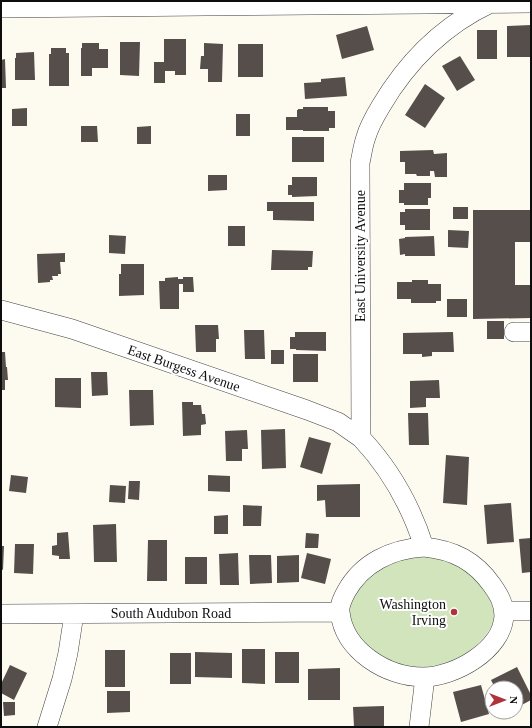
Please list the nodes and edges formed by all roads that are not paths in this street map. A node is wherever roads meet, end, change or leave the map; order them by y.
1 (491, 2) edge
2 (531, 3) edge
3 (1, 8) edge
4 (1, 310) edge
5 (361, 438) junction
6 (424, 547) junction
7 (504, 611) junction
8 (531, 611) edge
9 (340, 612) junction
10 (1, 614) edge
11 (74, 614) junction
12 (424, 677) junction
13 (46, 727) edge
14 (419, 727) edge

1 - 2 street
1 - 3 street
1 - 5 street, East University Avenue
4 - 5 street, East Burgess Avenue
5 - 6 street
6 - 7 street
6 - 9 street
7 - 8 street
7 - 12 street
9 - 11 street, South Audubon Road
9 - 12 street
10 - 11 street, South Audubon Road
11 - 13 street
12 - 14 street

